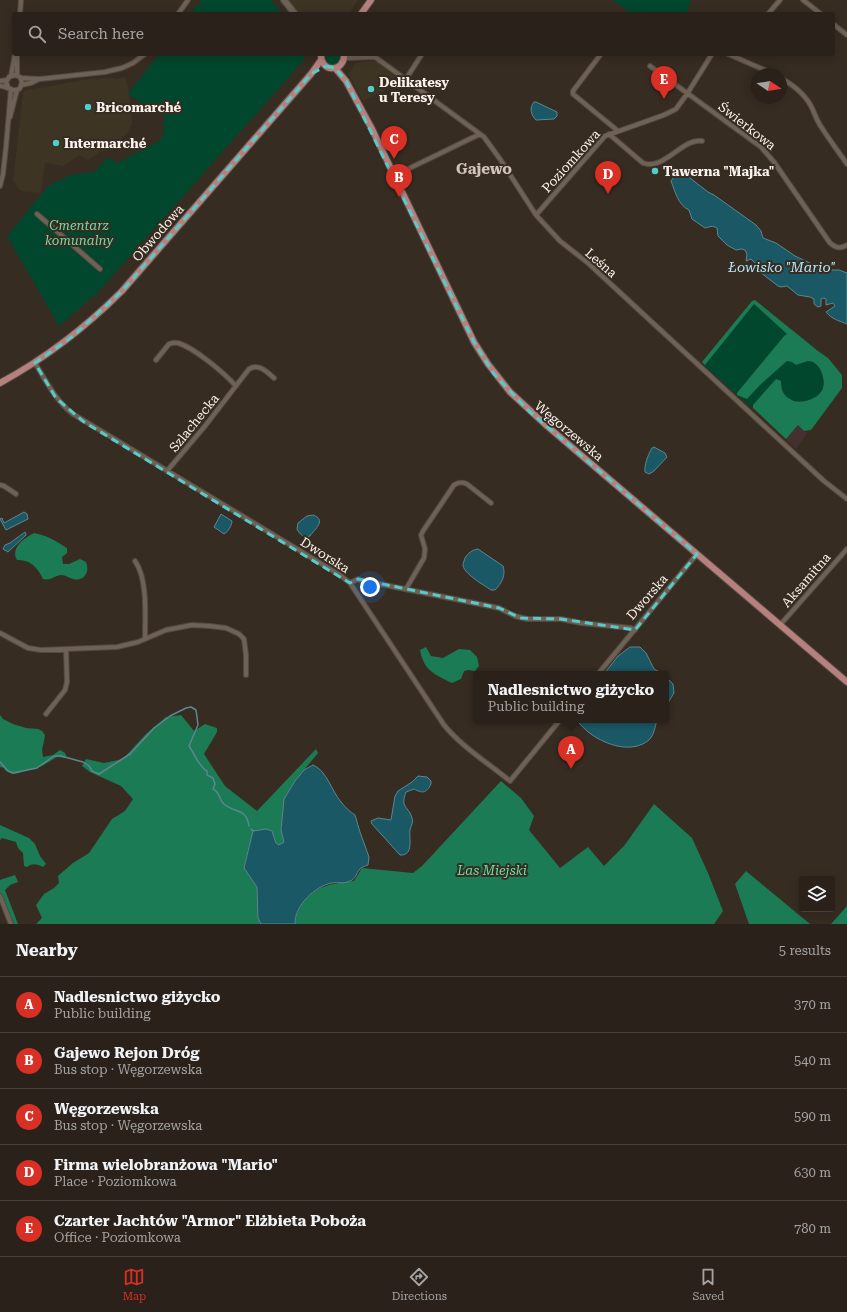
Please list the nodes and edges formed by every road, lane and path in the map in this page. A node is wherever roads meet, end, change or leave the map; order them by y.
1 (21, 0) edge
2 (188, 0) edge
3 (284, 0) edge
4 (371, 0) edge
5 (780, 0) edge
6 (803, 0) edge
7 (20, 12) edge
8 (179, 12) edge
9 (293, 12) edge
10 (362, 12) edge
11 (770, 12) edge
12 (818, 12) edge
13 (835, 25) edge
14 (847, 34) edge
15 (16, 56) edge
16 (16, 56) edge
17 (142, 56) edge
18 (344, 56) edge
19 (421, 56) edge
20 (599, 56) edge
21 (711, 56) edge
22 (733, 56) edge
23 (321, 57) edge
24 (342, 64) junction
25 (326, 66) junction
26 (650, 66) dead end
27 (335, 68) junction
28 (760, 68) edge
29 (311, 74) junction
30 (11, 76) junction
31 (19, 77) junction
32 (40, 79) junction
33 (406, 79) junction
34 (7, 80) junction
35 (0, 81) edge
36 (346, 81) junction
37 (787, 81) edge
38 (21, 85) junction
39 (0, 86) edge
40 (9, 88) junction
41 (17, 90) junction
42 (687, 94) junction
43 (9, 122) junction
44 (618, 131) junction
45 (480, 134) junction
46 (609, 134) junction
47 (702, 141) dead end
48 (847, 164) edge
49 (410, 168) dead end
50 (0, 186) edge
51 (37, 214) dead end
52 (536, 215) junction
53 (847, 246) edge
54 (100, 269) dead end
55 (156, 360) dead end
56 (35, 363) junction
57 (274, 378) dead end
58 (0, 382) edge
59 (236, 386) junction
60 (167, 471) junction
61 (0, 485) edge
62 (16, 494) dead end
63 (847, 499) edge
64 (491, 503) dead end
65 (847, 549) edge
66 (697, 554) junction
67 (135, 561) dead end
68 (350, 583) junction
69 (406, 589) junction
70 (780, 625) junction
71 (635, 630) junction
72 (0, 633) edge
73 (145, 639) junction
74 (66, 649) junction
75 (601, 671) edge
76 (246, 675) dead end
77 (847, 682) edge
78 (46, 714) dead end
79 (558, 723) edge
80 (0, 896) edge
81 (11, 924) edge

1 - 7 street
2 - 8 street
3 - 9 street
4 - 10 main road
5 - 11 street
6 - 12 street
13 - 14 street
15 - 30 street
16 - 31 street
17 - 32 street
18 - 24 main road
18 - 33 street, Leśna
19 - 33 street
20 - 44 street
21 - 42 street, Poziomkowa
22 - 28 street
23 - 25 main road
23 - 29 main road, Obwodowa
24 - 27 main road
24 - 36 main road, Węgorzewska
25 - 27 main road
25 - 29 main road, Obwodowa
26 - 42 street, Świerkowa
27 - 36 main road, Węgorzewska
29 - 56 main road, Obwodowa
30 - 31 street
30 - 34 street
31 - 32 street
31 - 38 street
32 - 38 street
33 - 45 street, Leśna
34 - 35 street
34 - 40 street
36 - 66 main road, Węgorzewska
37 - 48 street
38 - 41 street
39 - 40 street
40 - 41 street
40 - 43 street
41 - 43 street
42 - 44 street, Poziomkowa
42 - 53 street, Świerkowa
43 - 50 street
44 - 46 street, Poziomkowa
45 - 49 street
45 - 52 street, Leśna
46 - 47 street
46 - 52 street, Poziomkowa
51 - 54 street
52 - 63 street, Leśna
55 - 59 street
56 - 58 main road, Obwodowa
56 - 60 street, Dworska
57 - 59 street, Szlachecka
59 - 60 street, Szlachecka
60 - 68 street, Dworska
61 - 62 street
64 - 69 street
65 - 70 street, Aksamitna
66 - 70 main road, Węgorzewska
66 - 71 street, Dworska
67 - 73 street
68 - 69 street, Dworska
68 - 79 street
69 - 71 street, Dworska
70 - 77 main road, Węgorzewska
71 - 75 street
72 - 74 street
73 - 74 street
73 - 76 street
74 - 78 street
80 - 81 street

